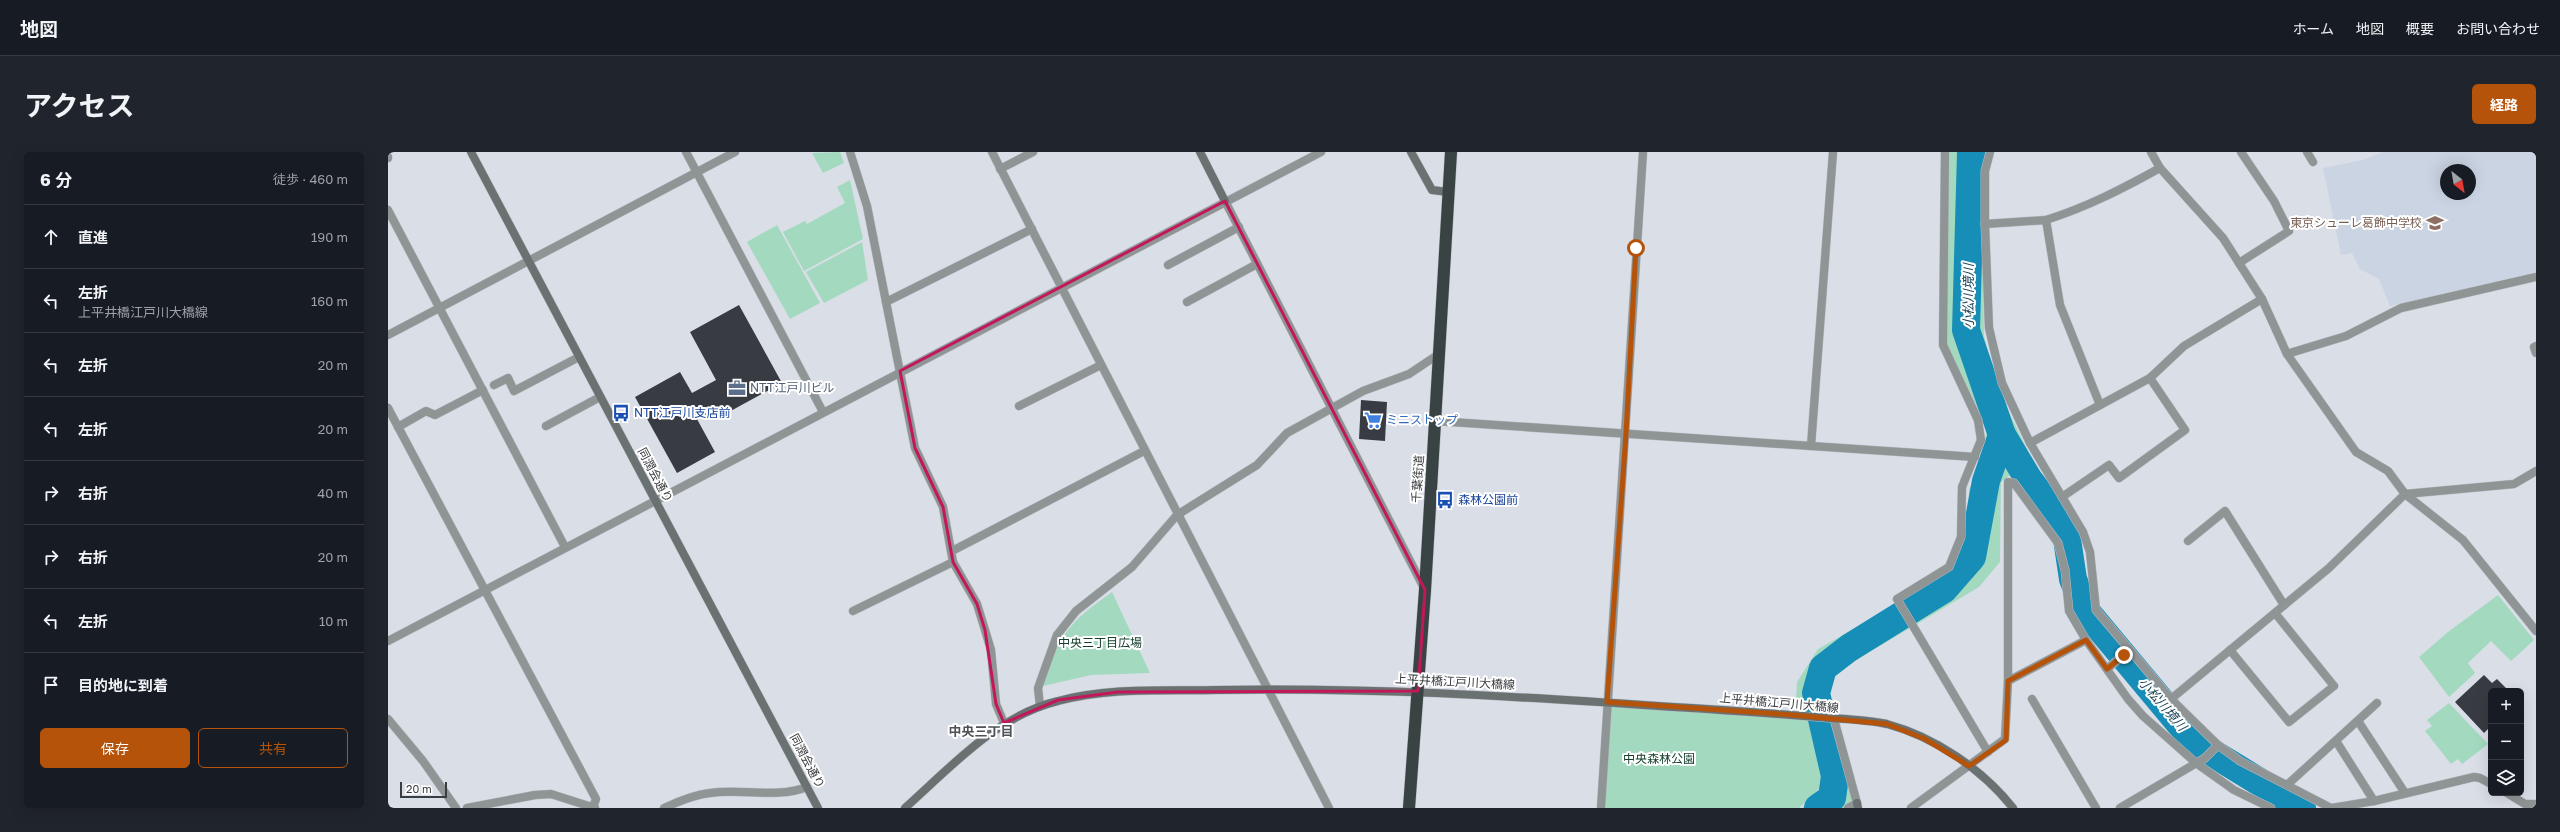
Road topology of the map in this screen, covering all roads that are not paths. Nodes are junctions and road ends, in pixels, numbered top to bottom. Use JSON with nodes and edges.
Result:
{"nodes":[{"id":1,"x":472,"y":152,"type":"edge"},
{"id":2,"x":686,"y":152,"type":"edge"},
{"id":3,"x":735,"y":152,"type":"edge"},
{"id":4,"x":850,"y":152,"type":"edge"},
{"id":5,"x":992,"y":152,"type":"edge"},
{"id":6,"x":1033,"y":152,"type":"edge"},
{"id":7,"x":1200,"y":152,"type":"edge"},
{"id":8,"x":1321,"y":152,"type":"edge"},
{"id":9,"x":1411,"y":152,"type":"edge"},
{"id":10,"x":1451,"y":152,"type":"edge"},
{"id":11,"x":1643,"y":152,"type":"edge"},
{"id":12,"x":1833,"y":152,"type":"edge"},
{"id":13,"x":1944,"y":152,"type":"edge"},
{"id":14,"x":1990,"y":152,"type":"edge"},
{"id":15,"x":2151,"y":152,"type":"edge"},
{"id":16,"x":2240,"y":152,"type":"edge"},
{"id":17,"x":2307,"y":152,"type":"edge"},
{"id":18,"x":2313,"y":162,"type":"dead end"},
{"id":19,"x":2160,"y":168,"type":"junction"},
{"id":20,"x":1000,"y":169,"type":"junction"},
{"id":21,"x":697,"y":172,"type":"junction"},
{"id":22,"x":1448,"y":192,"type":"junction"},
{"id":23,"x":1225,"y":201,"type":"junction"},
{"id":24,"x":388,"y":210,"type":"edge"},
{"id":25,"x":2046,"y":220,"type":"junction"},
{"id":26,"x":1985,"y":224,"type":"junction"},
{"id":27,"x":1239,"y":227,"type":"junction"},
{"id":28,"x":1032,"y":229,"type":"junction"},
{"id":29,"x":528,"y":260,"type":"junction"},
{"id":30,"x":2239,"y":263,"type":"junction"},
{"id":31,"x":1257,"y":264,"type":"junction"},
{"id":32,"x":1168,"y":265,"type":"dead end"},
{"id":33,"x":2536,"y":276,"type":"edge"},
{"id":34,"x":1062,"y":287,"type":"junction"},
{"id":35,"x":2262,"y":299,"type":"junction"},
{"id":36,"x":886,"y":302,"type":"junction"},
{"id":37,"x":1187,"y":302,"type":"dead end"},
{"id":38,"x":440,"y":308,"type":"junction"},
{"id":39,"x":388,"y":335,"type":"edge"},
{"id":40,"x":2536,"y":346,"type":"edge"},
{"id":41,"x":2536,"y":353,"type":"edge"},
{"id":42,"x":1439,"y":354,"type":"junction"},
{"id":43,"x":2287,"y":354,"type":"junction"},
{"id":44,"x":579,"y":357,"type":"junction"},
{"id":45,"x":1101,"y":365,"type":"junction"},
{"id":46,"x":900,"y":371,"type":"junction"},
{"id":47,"x":2150,"y":378,"type":"junction"},
{"id":48,"x":494,"y":385,"type":"dead end"},
{"id":49,"x":483,"y":390,"type":"junction"},
{"id":50,"x":600,"y":397,"type":"junction"},
{"id":51,"x":2100,"y":405,"type":"junction"},
{"id":52,"x":1019,"y":406,"type":"dead end"},
{"id":53,"x":388,"y":408,"type":"edge"},
{"id":54,"x":1330,"y":408,"type":"junction"},
{"id":55,"x":823,"y":412,"type":"junction"},
{"id":56,"x":1436,"y":421,"type":"junction"},
{"id":57,"x":546,"y":426,"type":"dead end"},
{"id":58,"x":398,"y":427,"type":"junction"},
{"id":59,"x":1626,"y":434,"type":"junction"},
{"id":60,"x":2030,"y":443,"type":"junction"},
{"id":61,"x":1811,"y":446,"type":"junction"},
{"id":62,"x":1144,"y":451,"type":"junction"},
{"id":63,"x":1975,"y":457,"type":"junction"},
{"id":64,"x":2536,"y":471,"type":"edge"},
{"id":65,"x":2405,"y":494,"type":"junction"},
{"id":66,"x":2062,"y":497,"type":"junction"},
{"id":67,"x":655,"y":500,"type":"junction"},
{"id":68,"x":1177,"y":516,"type":"junction"},
{"id":69,"x":2188,"y":540,"type":"dead end"},
{"id":70,"x":566,"y":547,"type":"junction"},
{"id":71,"x":952,"y":551,"type":"junction"},
{"id":72,"x":953,"y":562,"type":"junction"},
{"id":73,"x":485,"y":590,"type":"junction"},
{"id":74,"x":1425,"y":590,"type":"junction"},
{"id":75,"x":2284,"y":605,"type":"junction"},
{"id":76,"x":853,"y":611,"type":"dead end"},
{"id":77,"x":2275,"y":613,"type":"junction"},
{"id":78,"x":2536,"y":631,"type":"edge"},
{"id":79,"x":2086,"y":640,"type":"junction"},
{"id":80,"x":388,"y":641,"type":"edge"},
{"id":81,"x":2230,"y":650,"type":"junction"},
{"id":82,"x":2126,"y":652,"type":"junction"},
{"id":83,"x":2107,"y":669,"type":"junction"},
{"id":84,"x":2008,"y":681,"type":"junction"},
{"id":85,"x":1268,"y":689,"type":"junction"},
{"id":86,"x":1418,"y":691,"type":"junction"},
{"id":87,"x":2032,"y":699,"type":"dead end"},
{"id":88,"x":2171,"y":699,"type":"junction"},
{"id":89,"x":1607,"y":702,"type":"junction"},
{"id":90,"x":2377,"y":703,"type":"dead end"},
{"id":91,"x":1040,"y":706,"type":"junction"},
{"id":92,"x":1831,"y":718,"type":"junction"},
{"id":93,"x":388,"y":719,"type":"edge"},
{"id":94,"x":2358,"y":721,"type":"junction"},
{"id":95,"x":1004,"y":724,"type":"junction"},
{"id":96,"x":2336,"y":741,"type":"junction"},
{"id":97,"x":2218,"y":745,"type":"junction"},
{"id":98,"x":1988,"y":752,"type":"junction"},
{"id":99,"x":2196,"y":763,"type":"junction"},
{"id":100,"x":1969,"y":766,"type":"junction"},
{"id":101,"x":2488,"y":782,"type":"edge"},
{"id":102,"x":2287,"y":785,"type":"junction"},
{"id":103,"x":807,"y":787,"type":"junction"},
{"id":104,"x":2405,"y":793,"type":"junction"},
{"id":105,"x":2512,"y":796,"type":"edge"},
{"id":106,"x":2374,"y":802,"type":"junction"},
{"id":107,"x":2536,"y":804,"type":"edge"},
{"id":108,"x":1857,"y":806,"type":"edge"},
{"id":109,"x":456,"y":808,"type":"edge"},
{"id":110,"x":467,"y":808,"type":"edge"},
{"id":111,"x":594,"y":808,"type":"edge"},
{"id":112,"x":664,"y":808,"type":"edge"},
{"id":113,"x":818,"y":808,"type":"edge"},
{"id":114,"x":905,"y":808,"type":"edge"},
{"id":115,"x":1329,"y":808,"type":"edge"},
{"id":116,"x":1409,"y":808,"type":"edge"},
{"id":117,"x":1601,"y":808,"type":"edge"},
{"id":118,"x":1848,"y":808,"type":"edge"},
{"id":119,"x":1910,"y":808,"type":"edge"},
{"id":120,"x":2013,"y":808,"type":"edge"},
{"id":121,"x":2096,"y":808,"type":"edge"},
{"id":122,"x":2120,"y":808,"type":"edge"},
{"id":123,"x":2271,"y":808,"type":"edge"},
{"id":124,"x":2332,"y":808,"type":"edge"}],
"edges":[{"from":1,"to":29,"type":"street","name":"同潤会通り"},
{"from":2,"to":21,"type":"street"},
{"from":3,"to":21,"type":"street"},
{"from":4,"to":36,"type":"street"},
{"from":5,"to":20,"type":"street"},
{"from":6,"to":20,"type":"street"},
{"from":7,"to":23,"type":"street"},
{"from":8,"to":23,"type":"street"},
{"from":9,"to":22,"type":"street"},
{"from":10,"to":22,"type":"highway","name":"千葉街道"},
{"from":11,"to":59,"type":"street"},
{"from":12,"to":61,"type":"street"},
{"from":13,"to":63,"type":"street"},
{"from":14,"to":26,"type":"street"},
{"from":15,"to":19,"type":"street"},
{"from":16,"to":30,"type":"street"},
{"from":17,"to":18,"type":"street"},
{"from":19,"to":25,"type":"street"},
{"from":19,"to":30,"type":"street"},
{"from":20,"to":28,"type":"street"},
{"from":21,"to":29,"type":"street"},
{"from":21,"to":55,"type":"street"},
{"from":22,"to":42,"type":"highway","name":"千葉街道"},
{"from":23,"to":27,"type":"street"},
{"from":23,"to":34,"type":"street"},
{"from":24,"to":38,"type":"street"},
{"from":25,"to":26,"type":"street"},
{"from":25,"to":51,"type":"street"},
{"from":26,"to":60,"type":"street"},
{"from":27,"to":31,"type":"street"},
{"from":27,"to":32,"type":"street"},
{"from":28,"to":34,"type":"street"},
{"from":28,"to":36,"type":"street"},
{"from":29,"to":38,"type":"street"},
{"from":29,"to":44,"type":"street","name":"同潤会通り"},
{"from":30,"to":35,"type":"street"},
{"from":31,"to":37,"type":"street"},
{"from":31,"to":54,"type":"street"},
{"from":33,"to":43,"type":"street"},
{"from":34,"to":45,"type":"street"},
{"from":34,"to":46,"type":"street"},
{"from":35,"to":43,"type":"street"},
{"from":35,"to":47,"type":"street"},
{"from":36,"to":46,"type":"street"},
{"from":38,"to":39,"type":"street"},
{"from":38,"to":49,"type":"street"},
{"from":40,"to":41,"type":"street"},
{"from":42,"to":54,"type":"street"},
{"from":42,"to":56,"type":"highway","name":"千葉街道"},
{"from":43,"to":65,"type":"street"},
{"from":44,"to":48,"type":"street"},
{"from":44,"to":50,"type":"street","name":"同潤会通り"},
{"from":45,"to":52,"type":"street"},
{"from":45,"to":62,"type":"street"},
{"from":46,"to":55,"type":"street"},
{"from":46,"to":71,"type":"street"},
{"from":47,"to":51,"type":"street"},
{"from":47,"to":66,"type":"street"},
{"from":49,"to":58,"type":"street"},
{"from":49,"to":70,"type":"street"},
{"from":50,"to":57,"type":"street"},
{"from":50,"to":67,"type":"street","name":"同潤会通り"},
{"from":51,"to":60,"type":"street"},
{"from":53,"to":58,"type":"street"},
{"from":54,"to":68,"type":"street"},
{"from":54,"to":74,"type":"street"},
{"from":55,"to":67,"type":"street"},
{"from":56,"to":59,"type":"street"},
{"from":56,"to":74,"type":"highway","name":"千葉街道"},
{"from":58,"to":73,"type":"street"},
{"from":59,"to":61,"type":"street"},
{"from":59,"to":89,"type":"street"},
{"from":60,"to":66,"type":"street"},
{"from":61,"to":63,"type":"street"},
{"from":62,"to":68,"type":"street"},
{"from":62,"to":71,"type":"street"},
{"from":63,"to":98,"type":"street"},
{"from":64,"to":65,"type":"street"},
{"from":65,"to":75,"type":"street"},
{"from":65,"to":78,"type":"street"},
{"from":66,"to":82,"type":"street"},
{"from":67,"to":70,"type":"street"},
{"from":67,"to":103,"type":"street","name":"同潤会通り"},
{"from":68,"to":85,"type":"street"},
{"from":68,"to":91,"type":"street"},
{"from":69,"to":75,"type":"street"},
{"from":70,"to":73,"type":"street"},
{"from":71,"to":72,"type":"street"},
{"from":72,"to":76,"type":"street"},
{"from":72,"to":95,"type":"street"},
{"from":73,"to":80,"type":"street"},
{"from":73,"to":111,"type":"street"},
{"from":74,"to":86,"type":"highway","name":"千葉街道"},
{"from":75,"to":77,"type":"street"},
{"from":77,"to":81,"type":"street"},
{"from":77,"to":81,"type":"street"},
{"from":79,"to":83,"type":"street"},
{"from":79,"to":84,"type":"street"},
{"from":79,"to":84,"type":"street"},
{"from":81,"to":88,"type":"street"},
{"from":82,"to":83,"type":"street"},
{"from":82,"to":88,"type":"street"},
{"from":83,"to":99,"type":"street"},
{"from":84,"to":98,"type":"street"},
{"from":85,"to":86,"type":"street","name":"上平井橋江戸川大橋線"},
{"from":85,"to":91,"type":"street","name":"上平井橋江戸川大橋線"},
{"from":85,"to":115,"type":"street"},
{"from":86,"to":89,"type":"street","name":"上平井橋江戸川大橋線"},
{"from":86,"to":116,"type":"highway","name":"千葉街道"},
{"from":87,"to":121,"type":"street"},
{"from":88,"to":97,"type":"street"},
{"from":89,"to":92,"type":"street","name":"上平井橋江戸川大橋線"},
{"from":89,"to":117,"type":"street"},
{"from":90,"to":94,"type":"street"},
{"from":91,"to":95,"type":"street","name":"上平井橋江戸川大橋線"},
{"from":92,"to":100,"type":"street","name":"上平井橋江戸川大橋線"},
{"from":92,"to":108,"type":"street"},
{"from":93,"to":109,"type":"street"},
{"from":94,"to":96,"type":"street"},
{"from":94,"to":104,"type":"street"},
{"from":95,"to":114,"type":"street","name":"上平井橋江戸川大橋線"},
{"from":96,"to":102,"type":"street"},
{"from":96,"to":106,"type":"street"},
{"from":97,"to":99,"type":"street"},
{"from":97,"to":102,"type":"street"},
{"from":98,"to":100,"type":"street"},
{"from":99,"to":122,"type":"street"},
{"from":99,"to":123,"type":"street"},
{"from":100,"to":119,"type":"street"},
{"from":100,"to":120,"type":"street","name":"上平井橋江戸川大橋線"},
{"from":101,"to":104,"type":"street"},
{"from":102,"to":124,"type":"street"},
{"from":103,"to":112,"type":"street"},
{"from":103,"to":113,"type":"street","name":"同潤会通り"},
{"from":104,"to":106,"type":"street"},
{"from":105,"to":107,"type":"street"},
{"from":106,"to":124,"type":"street"},
{"from":108,"to":118,"type":"street"},
{"from":110,"to":111,"type":"street"}]}
